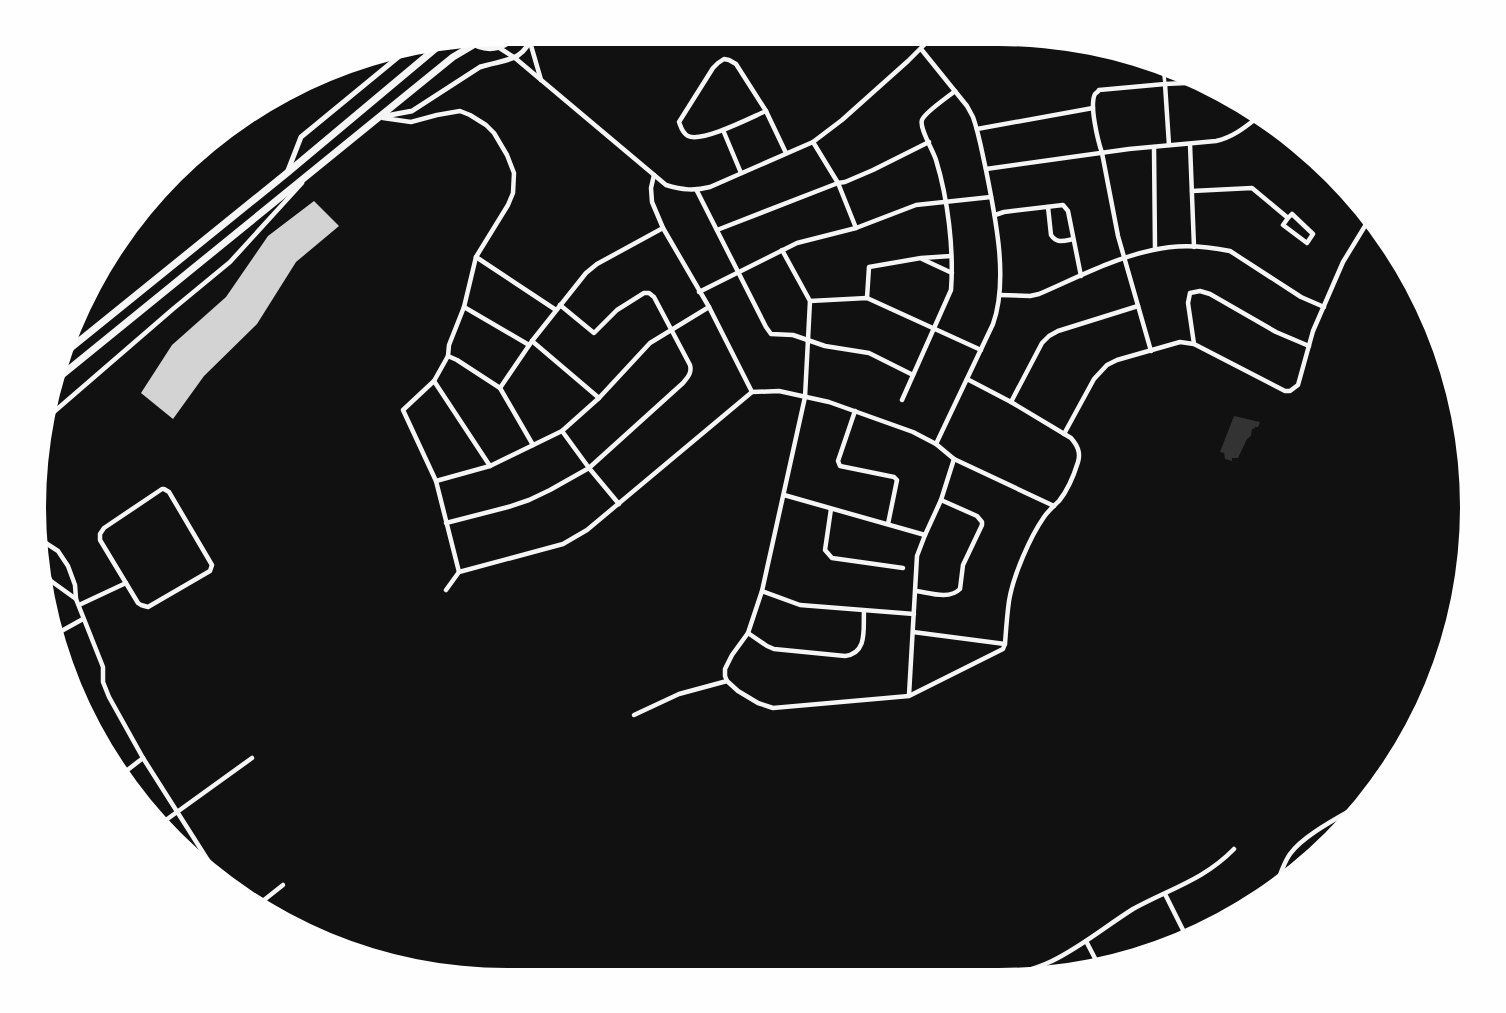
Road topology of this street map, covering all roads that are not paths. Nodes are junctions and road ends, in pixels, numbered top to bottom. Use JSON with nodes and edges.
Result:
{"nodes":[{"id":1,"x":481,"y":46,"type":"edge"},
{"id":2,"x":527,"y":46,"type":"edge"},
{"id":3,"x":531,"y":46,"type":"edge"},
{"id":4,"x":924,"y":46,"type":"edge"},
{"id":5,"x":465,"y":47,"type":"edge"},
{"id":6,"x":498,"y":47,"type":"joint"},
{"id":7,"x":921,"y":49,"type":"junction"},
{"id":8,"x":432,"y":51,"type":"edge"},
{"id":9,"x":515,"y":58,"type":"junction"},
{"id":10,"x":396,"y":59,"type":"edge"},
{"id":11,"x":1164,"y":76,"type":"edge"},
{"id":12,"x":541,"y":81,"type":"junction"},
{"id":13,"x":1181,"y":83,"type":"edge"},
{"id":14,"x":1165,"y":84,"type":"junction"},
{"id":15,"x":955,"y":91,"type":"junction"},
{"id":16,"x":1093,"y":108,"type":"junction"},
{"id":17,"x":766,"y":111,"type":"junction"},
{"id":18,"x":380,"y":117,"type":"junction"},
{"id":19,"x":1253,"y":121,"type":"edge"},
{"id":20,"x":977,"y":129,"type":"junction"},
{"id":21,"x":723,"y":130,"type":"junction"},
{"id":22,"x":813,"y":142,"type":"junction"},
{"id":23,"x":929,"y":142,"type":"junction"},
{"id":24,"x":1190,"y":144,"type":"junction"},
{"id":25,"x":1169,"y":145,"type":"junction"},
{"id":26,"x":1154,"y":147,"type":"junction"},
{"id":27,"x":786,"y":153,"type":"junction"},
{"id":28,"x":1102,"y":153,"type":"junction"},
{"id":29,"x":316,"y":168,"type":"junction"},
{"id":30,"x":986,"y":169,"type":"junction"},
{"id":31,"x":287,"y":173,"type":"junction"},
{"id":32,"x":741,"y":173,"type":"junction"},
{"id":33,"x":654,"y":175,"type":"junction"},
{"id":34,"x":838,"y":183,"type":"junction"},
{"id":35,"x":697,"y":191,"type":"junction"},
{"id":36,"x":1192,"y":191,"type":"junction"},
{"id":37,"x":991,"y":197,"type":"junction"},
{"id":38,"x":946,"y":201,"type":"junction"},
{"id":39,"x":1048,"y":207,"type":"junction"},
{"id":40,"x":995,"y":215,"type":"junction"},
{"id":41,"x":1288,"y":219,"type":"junction"},
{"id":42,"x":1365,"y":226,"type":"edge"},
{"id":43,"x":663,"y":228,"type":"junction"},
{"id":44,"x":856,"y":228,"type":"junction"},
{"id":45,"x":717,"y":230,"type":"junction"},
{"id":46,"x":1073,"y":239,"type":"junction"},
{"id":47,"x":1194,"y":247,"type":"junction"},
{"id":48,"x":1155,"y":249,"type":"junction"},
{"id":49,"x":782,"y":250,"type":"junction"},
{"id":50,"x":951,"y":256,"type":"junction"},
{"id":51,"x":475,"y":257,"type":"junction"},
{"id":52,"x":921,"y":258,"type":"junction"},
{"id":53,"x":1124,"y":258,"type":"junction"},
{"id":54,"x":737,"y":272,"type":"junction"},
{"id":55,"x":952,"y":273,"type":"junction"},
{"id":56,"x":1081,"y":276,"type":"junction"},
{"id":57,"x":699,"y":292,"type":"junction"},
{"id":58,"x":1000,"y":295,"type":"junction"},
{"id":59,"x":867,"y":298,"type":"junction"},
{"id":60,"x":810,"y":301,"type":"junction"},
{"id":61,"x":1138,"y":306,"type":"junction"},
{"id":62,"x":464,"y":307,"type":"junction"},
{"id":63,"x":709,"y":307,"type":"junction"},
{"id":64,"x":1324,"y":307,"type":"junction"},
{"id":65,"x":558,"y":308,"type":"junction"},
{"id":66,"x":933,"y":328,"type":"junction"},
{"id":67,"x":671,"y":329,"type":"junction"},
{"id":68,"x":808,"y":340,"type":"junction"},
{"id":69,"x":530,"y":343,"type":"junction"},
{"id":70,"x":75,"y":344,"type":"edge"},
{"id":71,"x":1194,"y":344,"type":"junction"},
{"id":72,"x":1309,"y":346,"type":"junction"},
{"id":73,"x":981,"y":350,"type":"junction"},
{"id":74,"x":1151,"y":351,"type":"junction"},
{"id":75,"x":449,"y":356,"type":"junction"},
{"id":76,"x":66,"y":372,"type":"edge"},
{"id":77,"x":913,"y":375,"type":"junction"},
{"id":78,"x":967,"y":379,"type":"junction"},
{"id":79,"x":434,"y":381,"type":"junction"},
{"id":80,"x":500,"y":388,"type":"junction"},
{"id":81,"x":752,"y":392,"type":"junction"},
{"id":82,"x":805,"y":397,"type":"junction"},
{"id":83,"x":599,"y":398,"type":"junction"},
{"id":84,"x":902,"y":400,"type":"dead end"},
{"id":85,"x":1011,"y":402,"type":"junction"},
{"id":86,"x":56,"y":411,"type":"edge"},
{"id":87,"x":855,"y":411,"type":"junction"},
{"id":88,"x":562,"y":431,"type":"junction"},
{"id":89,"x":1064,"y":434,"type":"junction"},
{"id":90,"x":936,"y":444,"type":"junction"},
{"id":91,"x":533,"y":445,"type":"junction"},
{"id":92,"x":954,"y":459,"type":"junction"},
{"id":93,"x":490,"y":466,"type":"junction"},
{"id":94,"x":589,"y":468,"type":"junction"},
{"id":95,"x":436,"y":481,"type":"junction"},
{"id":96,"x":784,"y":495,"type":"junction"},
{"id":97,"x":941,"y":500,"type":"junction"},
{"id":98,"x":619,"y":504,"type":"junction"},
{"id":99,"x":1054,"y":506,"type":"junction"},
{"id":100,"x":831,"y":509,"type":"junction"},
{"id":101,"x":446,"y":523,"type":"junction"},
{"id":102,"x":888,"y":524,"type":"junction"},
{"id":103,"x":925,"y":535,"type":"junction"},
{"id":104,"x":47,"y":544,"type":"edge"},
{"id":105,"x":903,"y":568,"type":"dead end"},
{"id":106,"x":458,"y":572,"type":"junction"},
{"id":107,"x":51,"y":581,"type":"edge"},
{"id":108,"x":126,"y":583,"type":"junction"},
{"id":109,"x":446,"y":590,"type":"dead end"},
{"id":110,"x":762,"y":591,"type":"junction"},
{"id":111,"x":916,"y":591,"type":"junction"},
{"id":112,"x":76,"y":599,"type":"junction"},
{"id":113,"x":79,"y":605,"type":"junction"},
{"id":114,"x":864,"y":611,"type":"junction"},
{"id":115,"x":914,"y":614,"type":"junction"},
{"id":116,"x":83,"y":619,"type":"junction"},
{"id":117,"x":62,"y":630,"type":"edge"},
{"id":118,"x":913,"y":632,"type":"junction"},
{"id":119,"x":748,"y":633,"type":"junction"},
{"id":120,"x":1005,"y":644,"type":"junction"},
{"id":121,"x":726,"y":681,"type":"junction"},
{"id":122,"x":909,"y":696,"type":"junction"},
{"id":123,"x":634,"y":715,"type":"dead end"},
{"id":124,"x":143,"y":758,"type":"junction"},
{"id":125,"x":252,"y":758,"type":"dead end"},
{"id":126,"x":128,"y":770,"type":"edge"},
{"id":127,"x":177,"y":813,"type":"junction"},
{"id":128,"x":1338,"y":818,"type":"edge"},
{"id":129,"x":168,"y":819,"type":"edge"},
{"id":130,"x":1234,"y":849,"type":"dead end"},
{"id":131,"x":203,"y":853,"type":"edge"},
{"id":132,"x":1281,"y":872,"type":"edge"},
{"id":133,"x":283,"y":886,"type":"dead end"},
{"id":134,"x":1165,"y":894,"type":"junction"},
{"id":135,"x":265,"y":899,"type":"edge"},
{"id":136,"x":1183,"y":929,"type":"edge"},
{"id":137,"x":1086,"y":941,"type":"junction"},
{"id":138,"x":1095,"y":958,"type":"edge"},
{"id":139,"x":1042,"y":966,"type":"edge"}],
"edges":[{"from":1,"to":6,"type":"main road"},
{"from":2,"to":9,"type":"street"},
{"from":3,"to":12,"type":"street"},
{"from":4,"to":7,"type":"street"},
{"from":5,"to":18,"type":"main road"},
{"from":6,"to":9,"type":"street"},
{"from":7,"to":15,"type":"street"},
{"from":7,"to":22,"type":"street"},
{"from":8,"to":31,"type":"main road"},
{"from":9,"to":12,"type":"street"},
{"from":9,"to":18,"type":"street"},
{"from":10,"to":31,"type":"street"},
{"from":11,"to":14,"type":"street"},
{"from":12,"to":33,"type":"street"},
{"from":13,"to":14,"type":"street"},
{"from":14,"to":16,"type":"street"},
{"from":14,"to":25,"type":"street"},
{"from":15,"to":20,"type":"street"},
{"from":15,"to":23,"type":"street"},
{"from":16,"to":20,"type":"street"},
{"from":16,"to":28,"type":"street"},
{"from":17,"to":21,"type":"street"},
{"from":17,"to":21,"type":"street"},
{"from":17,"to":27,"type":"street"},
{"from":18,"to":29,"type":"main road"},
{"from":18,"to":51,"type":"street"},
{"from":19,"to":24,"type":"street"},
{"from":20,"to":30,"type":"street"},
{"from":21,"to":32,"type":"street"},
{"from":22,"to":27,"type":"street"},
{"from":22,"to":34,"type":"street"},
{"from":23,"to":34,"type":"street"},
{"from":23,"to":38,"type":"street"},
{"from":24,"to":25,"type":"street"},
{"from":24,"to":36,"type":"street"},
{"from":25,"to":26,"type":"street"},
{"from":26,"to":28,"type":"street"},
{"from":26,"to":48,"type":"street"},
{"from":27,"to":32,"type":"street"},
{"from":28,"to":30,"type":"street"},
{"from":28,"to":53,"type":"street"},
{"from":29,"to":76,"type":"main road"},
{"from":29,"to":86,"type":"street"},
{"from":30,"to":37,"type":"street"},
{"from":31,"to":70,"type":"main road"},
{"from":32,"to":35,"type":"street"},
{"from":33,"to":35,"type":"street"},
{"from":33,"to":43,"type":"street"},
{"from":34,"to":44,"type":"street"},
{"from":34,"to":45,"type":"street"},
{"from":35,"to":45,"type":"street"},
{"from":36,"to":41,"type":"street"},
{"from":36,"to":47,"type":"street"},
{"from":37,"to":38,"type":"street"},
{"from":37,"to":40,"type":"street"},
{"from":38,"to":44,"type":"street"},
{"from":38,"to":50,"type":"street"},
{"from":39,"to":40,"type":"street"},
{"from":39,"to":46,"type":"street"},
{"from":39,"to":46,"type":"street"},
{"from":40,"to":58,"type":"street"},
{"from":41,"to":41,"type":"street"},
{"from":42,"to":64,"type":"street"},
{"from":43,"to":57,"type":"street"},
{"from":43,"to":65,"type":"street"},
{"from":44,"to":49,"type":"street"},
{"from":45,"to":54,"type":"street"},
{"from":46,"to":56,"type":"street"},
{"from":47,"to":48,"type":"street"},
{"from":47,"to":64,"type":"street"},
{"from":48,"to":53,"type":"street"},
{"from":49,"to":54,"type":"street"},
{"from":49,"to":60,"type":"street"},
{"from":50,"to":52,"type":"street"},
{"from":50,"to":55,"type":"street"},
{"from":51,"to":62,"type":"street"},
{"from":51,"to":65,"type":"street"},
{"from":52,"to":55,"type":"street"},
{"from":52,"to":59,"type":"street"},
{"from":53,"to":56,"type":"street"},
{"from":53,"to":61,"type":"street"},
{"from":54,"to":57,"type":"street"},
{"from":54,"to":68,"type":"street"},
{"from":55,"to":66,"type":"street"},
{"from":56,"to":58,"type":"street"},
{"from":57,"to":63,"type":"street"},
{"from":58,"to":73,"type":"street"},
{"from":59,"to":60,"type":"street"},
{"from":59,"to":66,"type":"street"},
{"from":60,"to":68,"type":"street"},
{"from":61,"to":74,"type":"street"},
{"from":61,"to":85,"type":"street"},
{"from":62,"to":69,"type":"street"},
{"from":62,"to":75,"type":"street"},
{"from":63,"to":67,"type":"street"},
{"from":63,"to":81,"type":"street"},
{"from":64,"to":72,"type":"street"},
{"from":65,"to":67,"type":"street"},
{"from":65,"to":69,"type":"street"},
{"from":66,"to":73,"type":"street"},
{"from":66,"to":77,"type":"street"},
{"from":67,"to":83,"type":"street"},
{"from":67,"to":94,"type":"street"},
{"from":68,"to":77,"type":"street"},
{"from":68,"to":82,"type":"street"},
{"from":69,"to":80,"type":"street"},
{"from":69,"to":83,"type":"street"},
{"from":71,"to":72,"type":"street"},
{"from":71,"to":72,"type":"street"},
{"from":71,"to":74,"type":"street"},
{"from":73,"to":78,"type":"street"},
{"from":74,"to":89,"type":"street"},
{"from":75,"to":79,"type":"street"},
{"from":75,"to":80,"type":"street"},
{"from":77,"to":84,"type":"street"},
{"from":78,"to":85,"type":"street"},
{"from":78,"to":90,"type":"street"},
{"from":79,"to":93,"type":"street"},
{"from":79,"to":95,"type":"street"},
{"from":80,"to":91,"type":"street"},
{"from":81,"to":82,"type":"street"},
{"from":81,"to":98,"type":"street"},
{"from":82,"to":87,"type":"street"},
{"from":82,"to":96,"type":"street"},
{"from":83,"to":88,"type":"street"},
{"from":85,"to":89,"type":"street"},
{"from":87,"to":90,"type":"street"},
{"from":87,"to":102,"type":"street"},
{"from":88,"to":91,"type":"street"},
{"from":88,"to":94,"type":"street"},
{"from":89,"to":99,"type":"street"},
{"from":90,"to":92,"type":"street"},
{"from":91,"to":93,"type":"street"},
{"from":92,"to":97,"type":"street"},
{"from":92,"to":99,"type":"street"},
{"from":93,"to":95,"type":"street"},
{"from":94,"to":98,"type":"street"},
{"from":94,"to":101,"type":"street"},
{"from":95,"to":101,"type":"street"},
{"from":96,"to":100,"type":"street"},
{"from":96,"to":110,"type":"street"},
{"from":97,"to":103,"type":"street"},
{"from":97,"to":111,"type":"street"},
{"from":98,"to":106,"type":"street"},
{"from":99,"to":120,"type":"street"},
{"from":100,"to":102,"type":"street"},
{"from":100,"to":105,"type":"street"},
{"from":101,"to":106,"type":"street"},
{"from":102,"to":103,"type":"street"},
{"from":103,"to":111,"type":"street"},
{"from":104,"to":112,"type":"street"},
{"from":106,"to":109,"type":"street"},
{"from":107,"to":112,"type":"street"},
{"from":108,"to":108,"type":"street"},
{"from":108,"to":113,"type":"street"},
{"from":110,"to":114,"type":"street"},
{"from":110,"to":119,"type":"street"},
{"from":111,"to":115,"type":"street"},
{"from":112,"to":113,"type":"street"},
{"from":113,"to":116,"type":"street"},
{"from":114,"to":115,"type":"street"},
{"from":114,"to":119,"type":"street"},
{"from":115,"to":118,"type":"street"},
{"from":116,"to":117,"type":"street"},
{"from":116,"to":124,"type":"street"},
{"from":118,"to":120,"type":"street"},
{"from":118,"to":122,"type":"street"},
{"from":119,"to":121,"type":"street"},
{"from":120,"to":122,"type":"street"},
{"from":121,"to":122,"type":"street"},
{"from":121,"to":123,"type":"street"},
{"from":124,"to":126,"type":"street"},
{"from":124,"to":127,"type":"street"},
{"from":125,"to":127,"type":"street"},
{"from":127,"to":129,"type":"street"},
{"from":127,"to":131,"type":"street"},
{"from":128,"to":132,"type":"street"},
{"from":130,"to":134,"type":"street"},
{"from":133,"to":135,"type":"street"},
{"from":134,"to":136,"type":"street"},
{"from":134,"to":137,"type":"street"},
{"from":137,"to":138,"type":"street"},
{"from":137,"to":139,"type":"street"}]}
